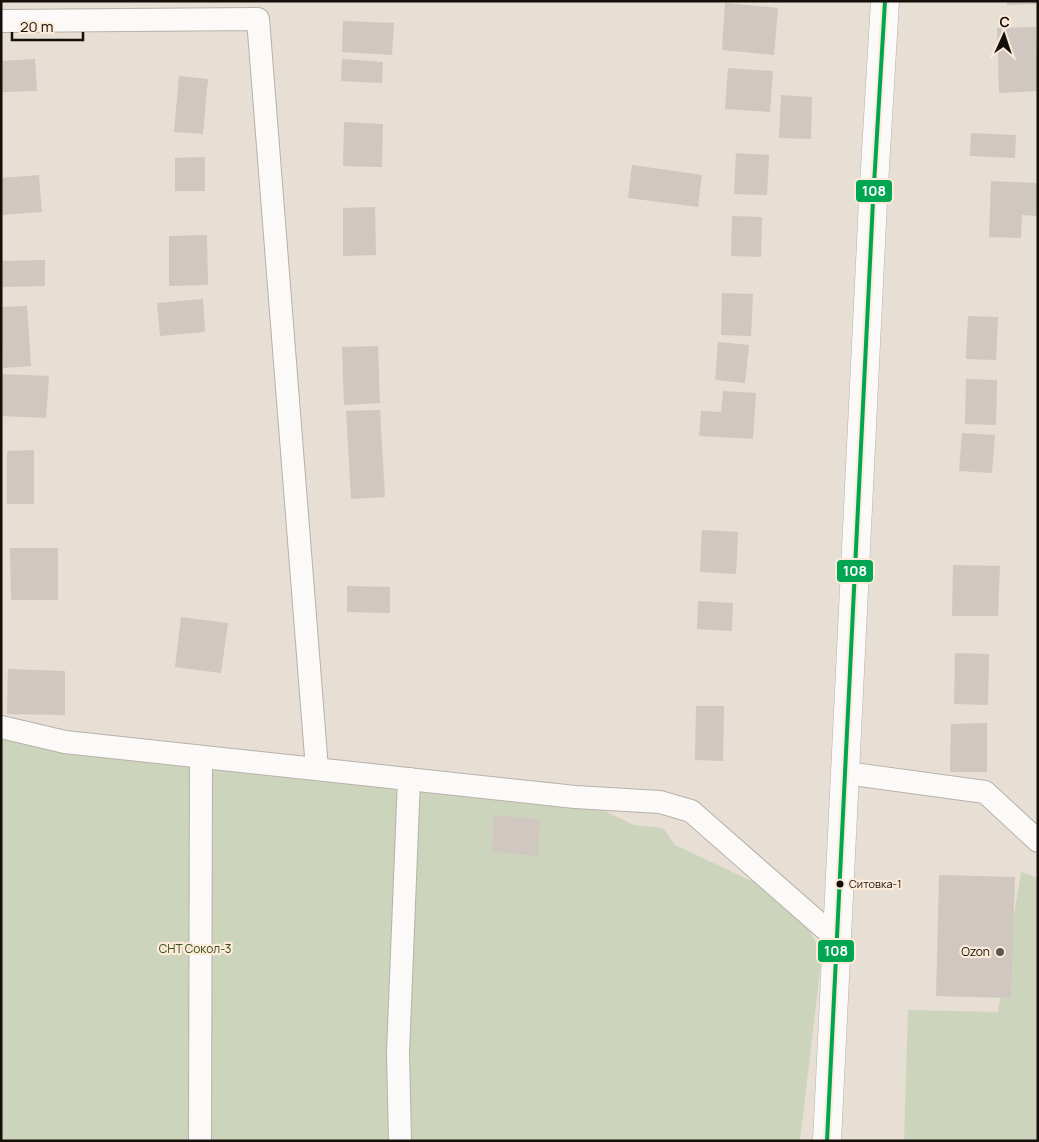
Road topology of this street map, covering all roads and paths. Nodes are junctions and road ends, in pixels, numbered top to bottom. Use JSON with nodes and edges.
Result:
{"nodes":[{"id":1,"x":885,"y":1,"type":"edge"},
{"id":2,"x":258,"y":10,"type":"edge"},
{"id":3,"x":1,"y":22,"type":"edge"},
{"id":4,"x":1,"y":727,"type":"edge"},
{"id":5,"x":201,"y":757,"type":"junction"},
{"id":6,"x":318,"y":769,"type":"junction"},
{"id":7,"x":846,"y":773,"type":"junction"},
{"id":8,"x":409,"y":779,"type":"junction"},
{"id":9,"x":1038,"y":841,"type":"edge"},
{"id":10,"x":838,"y":940,"type":"junction"},
{"id":11,"x":200,"y":1141,"type":"edge"},
{"id":12,"x":400,"y":1141,"type":"edge"},
{"id":13,"x":827,"y":1141,"type":"edge"}],
"edges":[{"from":1,"to":7,"type":"main road"},
{"from":2,"to":3,"type":"street"},
{"from":2,"to":6,"type":"street"},
{"from":4,"to":5,"type":"street"},
{"from":5,"to":6,"type":"street"},
{"from":5,"to":11,"type":"street"},
{"from":6,"to":8,"type":"street"},
{"from":7,"to":9,"type":"street"},
{"from":7,"to":10,"type":"main road"},
{"from":8,"to":10,"type":"street"},
{"from":8,"to":12,"type":"street"},
{"from":10,"to":13,"type":"main road"}]}
